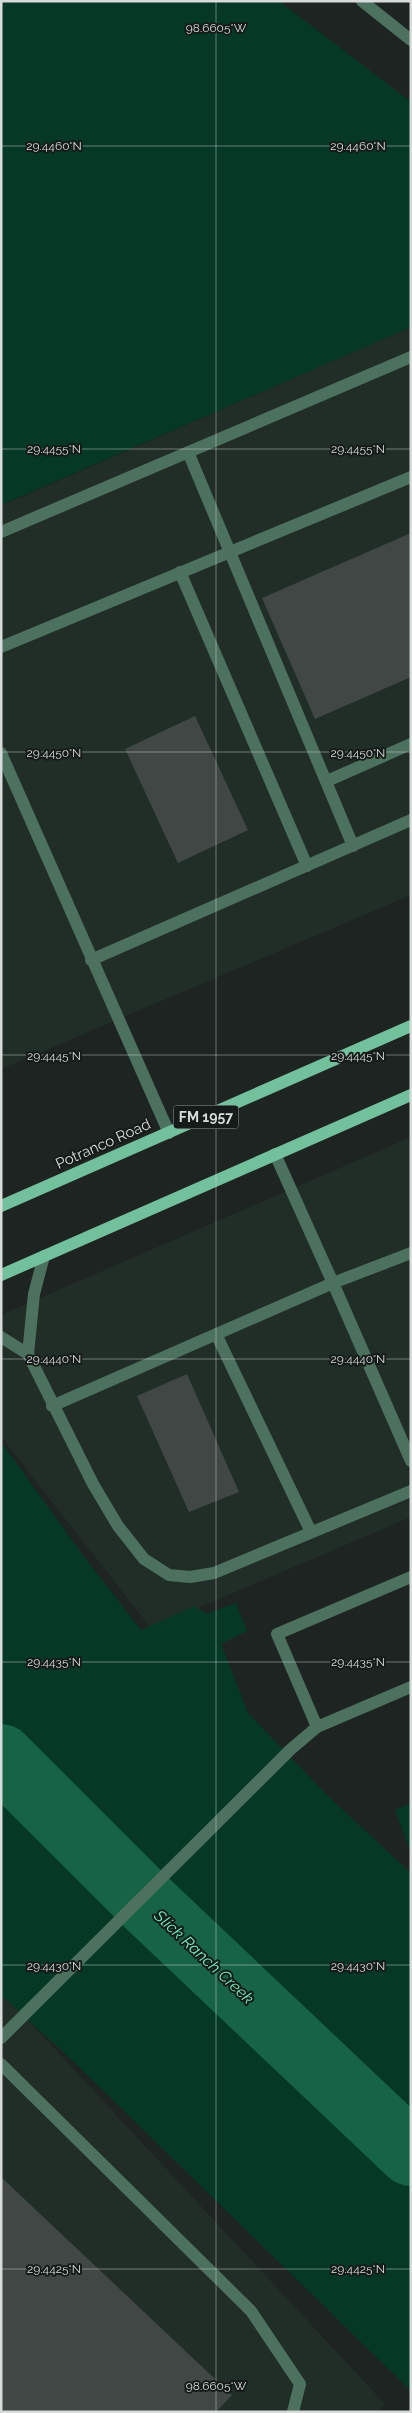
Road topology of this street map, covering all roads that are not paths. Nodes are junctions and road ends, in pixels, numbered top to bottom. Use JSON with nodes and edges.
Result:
{"nodes":[{"id":1,"x":362,"y":1,"type":"edge"},
{"id":2,"x":411,"y":40,"type":"edge"},
{"id":3,"x":411,"y":357,"type":"edge"},
{"id":4,"x":188,"y":452,"type":"junction"},
{"id":5,"x":411,"y":477,"type":"edge"},
{"id":6,"x":1,"y":532,"type":"edge"},
{"id":7,"x":230,"y":551,"type":"junction"},
{"id":8,"x":180,"y":572,"type":"junction"},
{"id":9,"x":1,"y":647,"type":"edge"},
{"id":10,"x":411,"y":744,"type":"edge"},
{"id":11,"x":1,"y":753,"type":"edge"},
{"id":12,"x":327,"y":781,"type":"junction"},
{"id":13,"x":411,"y":820,"type":"edge"},
{"id":14,"x":353,"y":846,"type":"junction"},
{"id":15,"x":307,"y":866,"type":"junction"},
{"id":16,"x":91,"y":960,"type":"junction"},
{"id":17,"x":411,"y":1026,"type":"edge"},
{"id":18,"x":411,"y":1095,"type":"edge"},
{"id":19,"x":169,"y":1133,"type":"junction"},
{"id":20,"x":275,"y":1154,"type":"junction"},
{"id":21,"x":1,"y":1206,"type":"edge"},
{"id":22,"x":411,"y":1253,"type":"edge"},
{"id":23,"x":44,"y":1256,"type":"junction"},
{"id":24,"x":1,"y":1275,"type":"edge"},
{"id":25,"x":333,"y":1284,"type":"junction"},
{"id":26,"x":216,"y":1334,"type":"junction"},
{"id":27,"x":1,"y":1337,"type":"edge"},
{"id":28,"x":28,"y":1354,"type":"junction"},
{"id":29,"x":52,"y":1406,"type":"junction"},
{"id":30,"x":411,"y":1461,"type":"edge"},
{"id":31,"x":411,"y":1491,"type":"edge"},
{"id":32,"x":311,"y":1532,"type":"junction"},
{"id":33,"x":411,"y":1577,"type":"edge"},
{"id":34,"x":411,"y":1687,"type":"edge"},
{"id":35,"x":317,"y":1728,"type":"junction"},
{"id":36,"x":1,"y":2038,"type":"edge"},
{"id":37,"x":1,"y":2064,"type":"edge"},
{"id":38,"x":293,"y":2412,"type":"edge"}],
"edges":[{"from":1,"to":2,"type":"street"},
{"from":3,"to":4,"type":"street"},
{"from":4,"to":6,"type":"street"},
{"from":4,"to":7,"type":"street"},
{"from":5,"to":7,"type":"street"},
{"from":7,"to":8,"type":"street"},
{"from":7,"to":12,"type":"street"},
{"from":8,"to":9,"type":"street"},
{"from":8,"to":15,"type":"street"},
{"from":10,"to":12,"type":"street"},
{"from":11,"to":16,"type":"street"},
{"from":12,"to":14,"type":"street"},
{"from":13,"to":14,"type":"street"},
{"from":14,"to":15,"type":"street"},
{"from":15,"to":16,"type":"street"},
{"from":16,"to":19,"type":"street"},
{"from":17,"to":19,"type":"main road","name":"Potranco Road","number":"FM 1957"},
{"from":18,"to":20,"type":"main road"},
{"from":19,"to":21,"type":"main road","name":"Potranco Road","number":"FM 1957"},
{"from":20,"to":23,"type":"main road"},
{"from":20,"to":25,"type":"street"},
{"from":22,"to":25,"type":"street"},
{"from":23,"to":24,"type":"main road"},
{"from":23,"to":28,"type":"street"},
{"from":25,"to":26,"type":"street"},
{"from":25,"to":30,"type":"street"},
{"from":26,"to":29,"type":"street"},
{"from":26,"to":32,"type":"street"},
{"from":27,"to":28,"type":"street"},
{"from":28,"to":29,"type":"street"},
{"from":29,"to":32,"type":"street"},
{"from":31,"to":32,"type":"street"},
{"from":33,"to":35,"type":"street"},
{"from":34,"to":35,"type":"street"},
{"from":35,"to":36,"type":"street"},
{"from":37,"to":38,"type":"street"}]}
